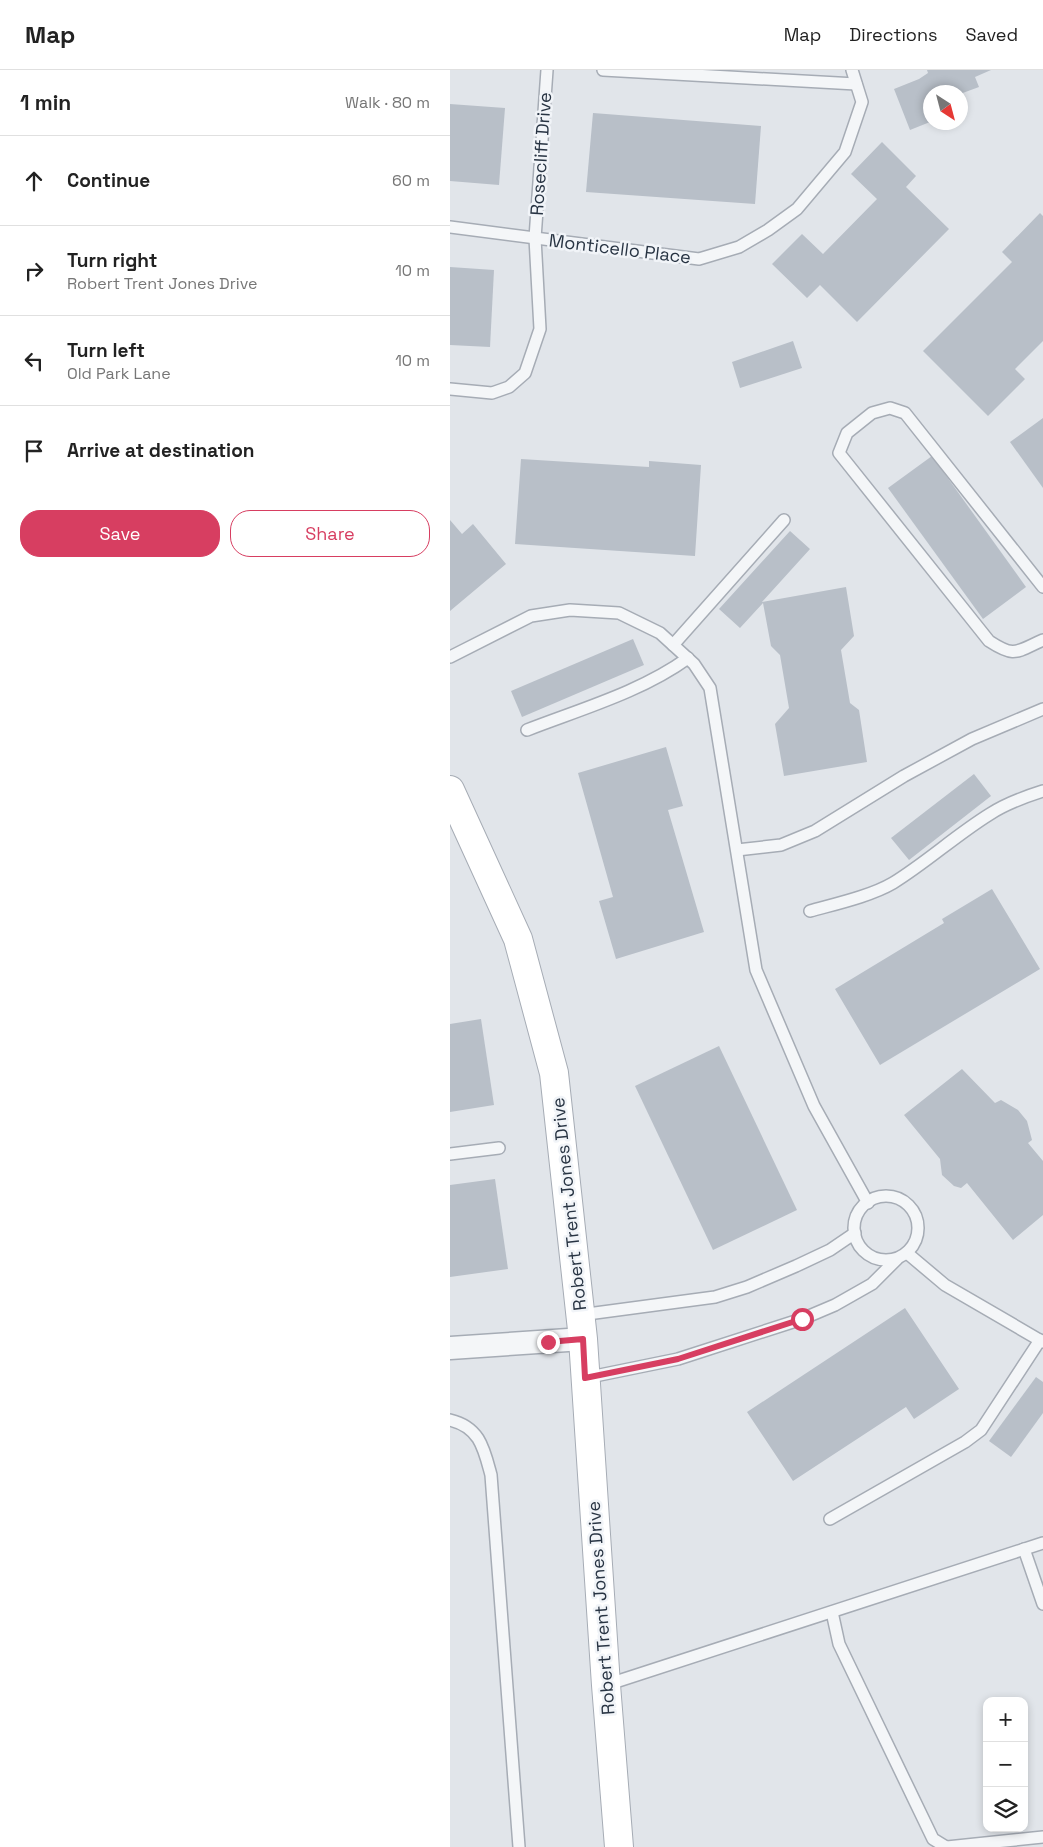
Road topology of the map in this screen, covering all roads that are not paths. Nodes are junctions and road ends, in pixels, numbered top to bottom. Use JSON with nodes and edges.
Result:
{"nodes":[{"id":1,"x":547,"y":70,"type":"edge"},
{"id":2,"x":604,"y":70,"type":"edge"},
{"id":3,"x":852,"y":70,"type":"edge"},
{"id":4,"x":856,"y":84,"type":"junction"},
{"id":5,"x":450,"y":227,"type":"edge"},
{"id":6,"x":535,"y":238,"type":"junction"},
{"id":7,"x":450,"y":389,"type":"edge"},
{"id":8,"x":784,"y":520,"type":"dead end"},
{"id":9,"x":1043,"y":587,"type":"edge"},
{"id":10,"x":1043,"y":640,"type":"edge"},
{"id":11,"x":672,"y":645,"type":"junction"},
{"id":12,"x":450,"y":657,"type":"edge"},
{"id":13,"x":688,"y":658,"type":"junction"},
{"id":14,"x":1043,"y":709,"type":"edge"},
{"id":15,"x":527,"y":730,"type":"dead end"},
{"id":16,"x":450,"y":790,"type":"edge"},
{"id":17,"x":1043,"y":791,"type":"edge"},
{"id":18,"x":737,"y":850,"type":"junction"},
{"id":19,"x":810,"y":912,"type":"dead end"},
{"id":20,"x":499,"y":1148,"type":"dead end"},
{"id":21,"x":450,"y":1154,"type":"edge"},
{"id":22,"x":868,"y":1203,"type":"junction"},
{"id":23,"x":855,"y":1233,"type":"junction"},
{"id":24,"x":902,"y":1256,"type":"junction"},
{"id":25,"x":582,"y":1327,"type":"junction"},
{"id":26,"x":1042,"y":1341,"type":"edge"},
{"id":27,"x":450,"y":1348,"type":"edge"},
{"id":28,"x":585,"y":1378,"type":"junction"},
{"id":29,"x":450,"y":1420,"type":"edge"},
{"id":30,"x":830,"y":1519,"type":"dead end"},
{"id":31,"x":1043,"y":1543,"type":"edge"},
{"id":32,"x":1024,"y":1549,"type":"junction"},
{"id":33,"x":1043,"y":1604,"type":"edge"},
{"id":34,"x":832,"y":1612,"type":"junction"},
{"id":35,"x":606,"y":1685,"type":"junction"},
{"id":36,"x":1043,"y":1838,"type":"edge"},
{"id":37,"x":519,"y":1847,"type":"edge"},
{"id":38,"x":619,"y":1847,"type":"edge"},
{"id":39,"x":946,"y":1847,"type":"edge"}],
"edges":[{"from":1,"to":6,"type":"lane","name":"Rosecliff Drive"},
{"from":2,"to":4,"type":"lane"},
{"from":3,"to":4,"type":"lane","name":"Monticello Place"},
{"from":4,"to":6,"type":"lane","name":"Monticello Place"},
{"from":5,"to":6,"type":"lane","name":"Monticello Place"},
{"from":6,"to":7,"type":"lane","name":"Rosecliff Drive"},
{"from":8,"to":11,"type":"lane"},
{"from":9,"to":10,"type":"lane"},
{"from":11,"to":12,"type":"lane"},
{"from":11,"to":13,"type":"lane"},
{"from":13,"to":15,"type":"lane"},
{"from":13,"to":18,"type":"lane"},
{"from":14,"to":18,"type":"lane"},
{"from":16,"to":25,"type":"street","name":"Robert Trent Jones Drive"},
{"from":17,"to":19,"type":"lane"},
{"from":18,"to":22,"type":"lane"},
{"from":20,"to":21,"type":"lane"},
{"from":22,"to":23,"type":"lane"},
{"from":22,"to":24,"type":"lane"},
{"from":23,"to":24,"type":"lane"},
{"from":23,"to":25,"type":"lane"},
{"from":24,"to":26,"type":"lane"},
{"from":24,"to":28,"type":"lane"},
{"from":25,"to":27,"type":"street"},
{"from":25,"to":28,"type":"street","name":"Robert Trent Jones Drive"},
{"from":26,"to":30,"type":"lane"},
{"from":28,"to":35,"type":"street","name":"Robert Trent Jones Drive"},
{"from":29,"to":37,"type":"lane"},
{"from":31,"to":32,"type":"lane"},
{"from":32,"to":33,"type":"lane"},
{"from":32,"to":34,"type":"lane"},
{"from":34,"to":35,"type":"lane"},
{"from":34,"to":39,"type":"lane"},
{"from":35,"to":38,"type":"street","name":"Robert Trent Jones Drive"},
{"from":36,"to":39,"type":"lane"}]}
